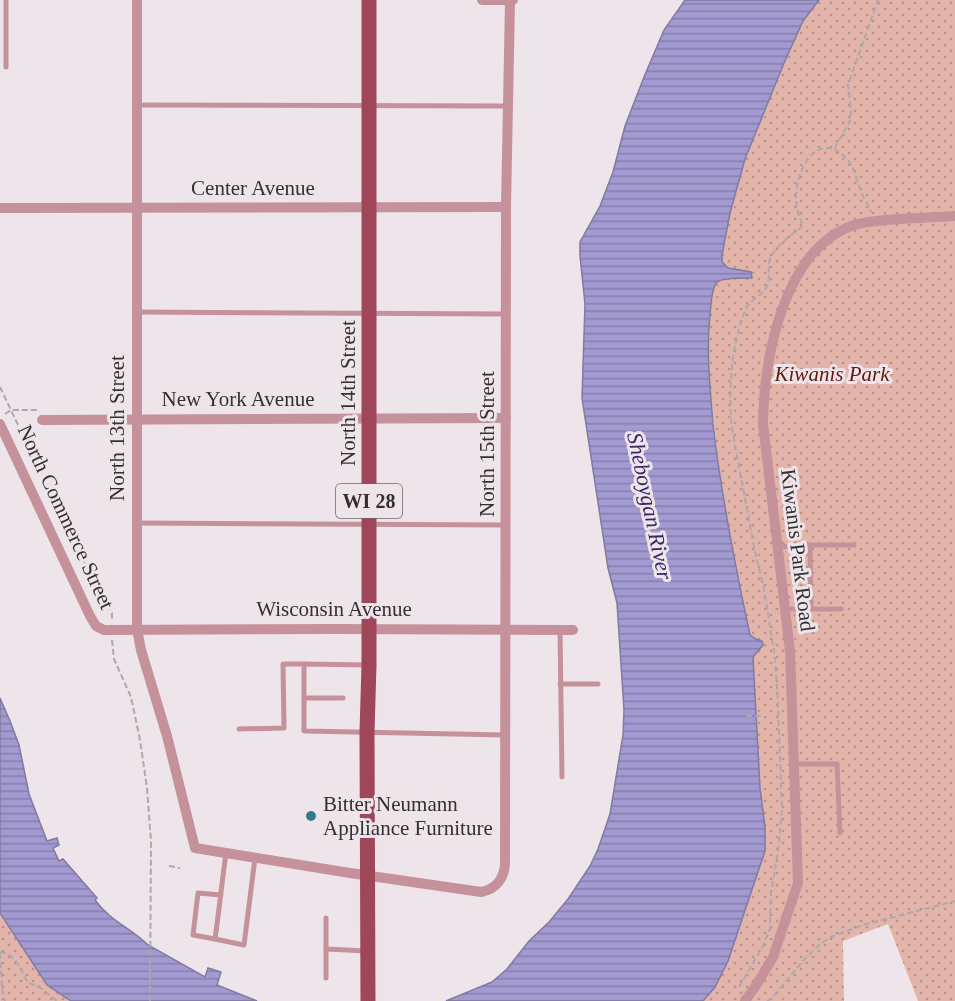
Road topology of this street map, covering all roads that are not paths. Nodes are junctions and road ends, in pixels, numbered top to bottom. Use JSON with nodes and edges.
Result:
{"nodes":[{"id":1,"x":6,"y":0,"type":"edge"},
{"id":2,"x":137,"y":0,"type":"edge"},
{"id":3,"x":369,"y":0,"type":"edge"},
{"id":4,"x":482,"y":0,"type":"edge"},
{"id":5,"x":511,"y":0,"type":"edge"},
{"id":6,"x":6,"y":67,"type":"dead end"},
{"id":7,"x":137,"y":105,"type":"junction"},
{"id":8,"x":369,"y":106,"type":"junction"},
{"id":9,"x":508,"y":106,"type":"junction"},
{"id":10,"x":369,"y":207,"type":"junction"},
{"id":11,"x":506,"y":207,"type":"junction"},
{"id":12,"x":0,"y":208,"type":"edge"},
{"id":13,"x":136,"y":208,"type":"junction"},
{"id":14,"x":955,"y":216,"type":"edge"},
{"id":15,"x":137,"y":312,"type":"junction"},
{"id":16,"x":369,"y":313,"type":"junction"},
{"id":17,"x":506,"y":314,"type":"junction"},
{"id":18,"x":137,"y":418,"type":"junction"},
{"id":19,"x":369,"y":418,"type":"junction"},
{"id":20,"x":506,"y":418,"type":"junction"},
{"id":21,"x":42,"y":420,"type":"road end"},
{"id":22,"x":0,"y":424,"type":"edge"},
{"id":23,"x":137,"y":523,"type":"junction"},
{"id":24,"x":369,"y":524,"type":"junction"},
{"id":25,"x":506,"y":525,"type":"junction"},
{"id":26,"x":810,"y":545,"type":"junction"},
{"id":27,"x":854,"y":545,"type":"dead end"},
{"id":28,"x":777,"y":547,"type":"junction"},
{"id":29,"x":785,"y":609,"type":"junction"},
{"id":30,"x":811,"y":609,"type":"junction"},
{"id":31,"x":841,"y":609,"type":"dead end"},
{"id":32,"x":96,"y":626,"type":"joint"},
{"id":33,"x":137,"y":629,"type":"junction"},
{"id":34,"x":369,"y":629,"type":"junction"},
{"id":35,"x":560,"y":629,"type":"junction"},
{"id":36,"x":506,"y":630,"type":"junction"},
{"id":37,"x":573,"y":630,"type":"dead end"},
{"id":38,"x":304,"y":664,"type":"junction"},
{"id":39,"x":369,"y":665,"type":"junction"},
{"id":40,"x":560,"y":684,"type":"junction"},
{"id":41,"x":598,"y":684,"type":"dead end"},
{"id":42,"x":304,"y":698,"type":"junction"},
{"id":43,"x":343,"y":698,"type":"dead end"},
{"id":44,"x":239,"y":729,"type":"dead end"},
{"id":45,"x":367,"y":732,"type":"junction"},
{"id":46,"x":506,"y":735,"type":"junction"},
{"id":47,"x":794,"y":764,"type":"junction"},
{"id":48,"x":561,"y":777,"type":"dead end"},
{"id":49,"x":840,"y":833,"type":"dead end"},
{"id":50,"x":226,"y":853,"type":"junction"},
{"id":51,"x":255,"y":858,"type":"junction"},
{"id":52,"x":368,"y":876,"type":"junction"},
{"id":53,"x":221,"y":895,"type":"junction"},
{"id":54,"x":326,"y":918,"type":"dead end"},
{"id":55,"x":215,"y":939,"type":"junction"},
{"id":56,"x":326,"y":950,"type":"junction"},
{"id":57,"x":368,"y":951,"type":"junction"},
{"id":58,"x":326,"y":978,"type":"dead end"},
{"id":59,"x":368,"y":1001,"type":"edge"},
{"id":60,"x":745,"y":1001,"type":"edge"}],
"edges":[{"from":1,"to":6,"type":"lane"},
{"from":2,"to":7,"type":"street","name":"North 13th Street"},
{"from":3,"to":8,"type":"main road","name":"North 14th Street","number":"WI 28"},
{"from":4,"to":5,"type":"street"},
{"from":5,"to":9,"type":"street","name":"North 15th Street"},
{"from":7,"to":8,"type":"lane"},
{"from":7,"to":13,"type":"street","name":"North 13th Street"},
{"from":8,"to":9,"type":"lane"},
{"from":8,"to":10,"type":"main road","name":"North 14th Street","number":"WI 28"},
{"from":9,"to":11,"type":"street","name":"North 15th Street"},
{"from":10,"to":11,"type":"street","name":"Center Avenue"},
{"from":10,"to":13,"type":"street","name":"Center Avenue"},
{"from":10,"to":16,"type":"main road","name":"North 14th Street","number":"WI 28"},
{"from":11,"to":17,"type":"street","name":"North 15th Street"},
{"from":12,"to":13,"type":"street","name":"Center Avenue"},
{"from":13,"to":15,"type":"street","name":"North 13th Street"},
{"from":14,"to":28,"type":"street","name":"Kiwanis Park Road"},
{"from":15,"to":16,"type":"lane"},
{"from":15,"to":18,"type":"street","name":"North 13th Street"},
{"from":16,"to":17,"type":"lane"},
{"from":16,"to":19,"type":"main road","name":"North 14th Street","number":"WI 28"},
{"from":17,"to":20,"type":"street","name":"North 15th Street"},
{"from":18,"to":19,"type":"street","name":"New York Avenue"},
{"from":18,"to":21,"type":"street","name":"New York Avenue"},
{"from":18,"to":23,"type":"street","name":"North 13th Street"},
{"from":19,"to":20,"type":"street","name":"New York Avenue"},
{"from":19,"to":24,"type":"main road","name":"North 14th Street","number":"WI 28"},
{"from":20,"to":25,"type":"street","name":"North 15th Street"},
{"from":22,"to":32,"type":"street","name":"North Commerce Street"},
{"from":23,"to":24,"type":"lane"},
{"from":23,"to":33,"type":"street","name":"North 13th Street"},
{"from":24,"to":25,"type":"lane"},
{"from":24,"to":34,"type":"main road","name":"North 14th Street","number":"WI 28"},
{"from":25,"to":36,"type":"street","name":"North 15th Street"},
{"from":26,"to":27,"type":"lane"},
{"from":26,"to":28,"type":"lane"},
{"from":26,"to":30,"type":"lane"},
{"from":28,"to":29,"type":"street","name":"Kiwanis Park Road"},
{"from":29,"to":30,"type":"lane"},
{"from":29,"to":47,"type":"street","name":"Kiwanis Park Road"},
{"from":30,"to":31,"type":"lane"},
{"from":32,"to":33,"type":"street","name":"Wisconsin Avenue"},
{"from":33,"to":34,"type":"street","name":"Wisconsin Avenue"},
{"from":33,"to":50,"type":"street","name":"North 13th Street"},
{"from":34,"to":36,"type":"street","name":"Wisconsin Avenue"},
{"from":34,"to":39,"type":"main road","name":"North 14th Street","number":"WI 28"},
{"from":35,"to":36,"type":"street","name":"Wisconsin Avenue"},
{"from":35,"to":37,"type":"street","name":"Wisconsin Avenue"},
{"from":35,"to":40,"type":"lane"},
{"from":36,"to":46,"type":"street","name":"North 15th Street"},
{"from":38,"to":39,"type":"lane"},
{"from":38,"to":42,"type":"lane"},
{"from":38,"to":44,"type":"lane"},
{"from":39,"to":45,"type":"main road","name":"North 14th Street","number":"WI 28"},
{"from":40,"to":41,"type":"lane"},
{"from":40,"to":48,"type":"lane"},
{"from":42,"to":43,"type":"lane"},
{"from":42,"to":45,"type":"lane"},
{"from":45,"to":46,"type":"lane"},
{"from":45,"to":52,"type":"main road","name":"North 14th Street","number":"WI 28"},
{"from":46,"to":52,"type":"street","name":"North 15th Street"},
{"from":47,"to":49,"type":"lane"},
{"from":47,"to":60,"type":"street","name":"Kiwanis Park Road"},
{"from":50,"to":51,"type":"street"},
{"from":50,"to":53,"type":"lane"},
{"from":51,"to":52,"type":"street"},
{"from":51,"to":55,"type":"lane"},
{"from":52,"to":57,"type":"main road","name":"North 14th Street","number":"WI 28"},
{"from":53,"to":55,"type":"lane"},
{"from":53,"to":55,"type":"lane"},
{"from":54,"to":56,"type":"lane"},
{"from":56,"to":57,"type":"lane"},
{"from":56,"to":58,"type":"lane"},
{"from":57,"to":59,"type":"main road","name":"North 14th Street","number":"WI 28"}]}
